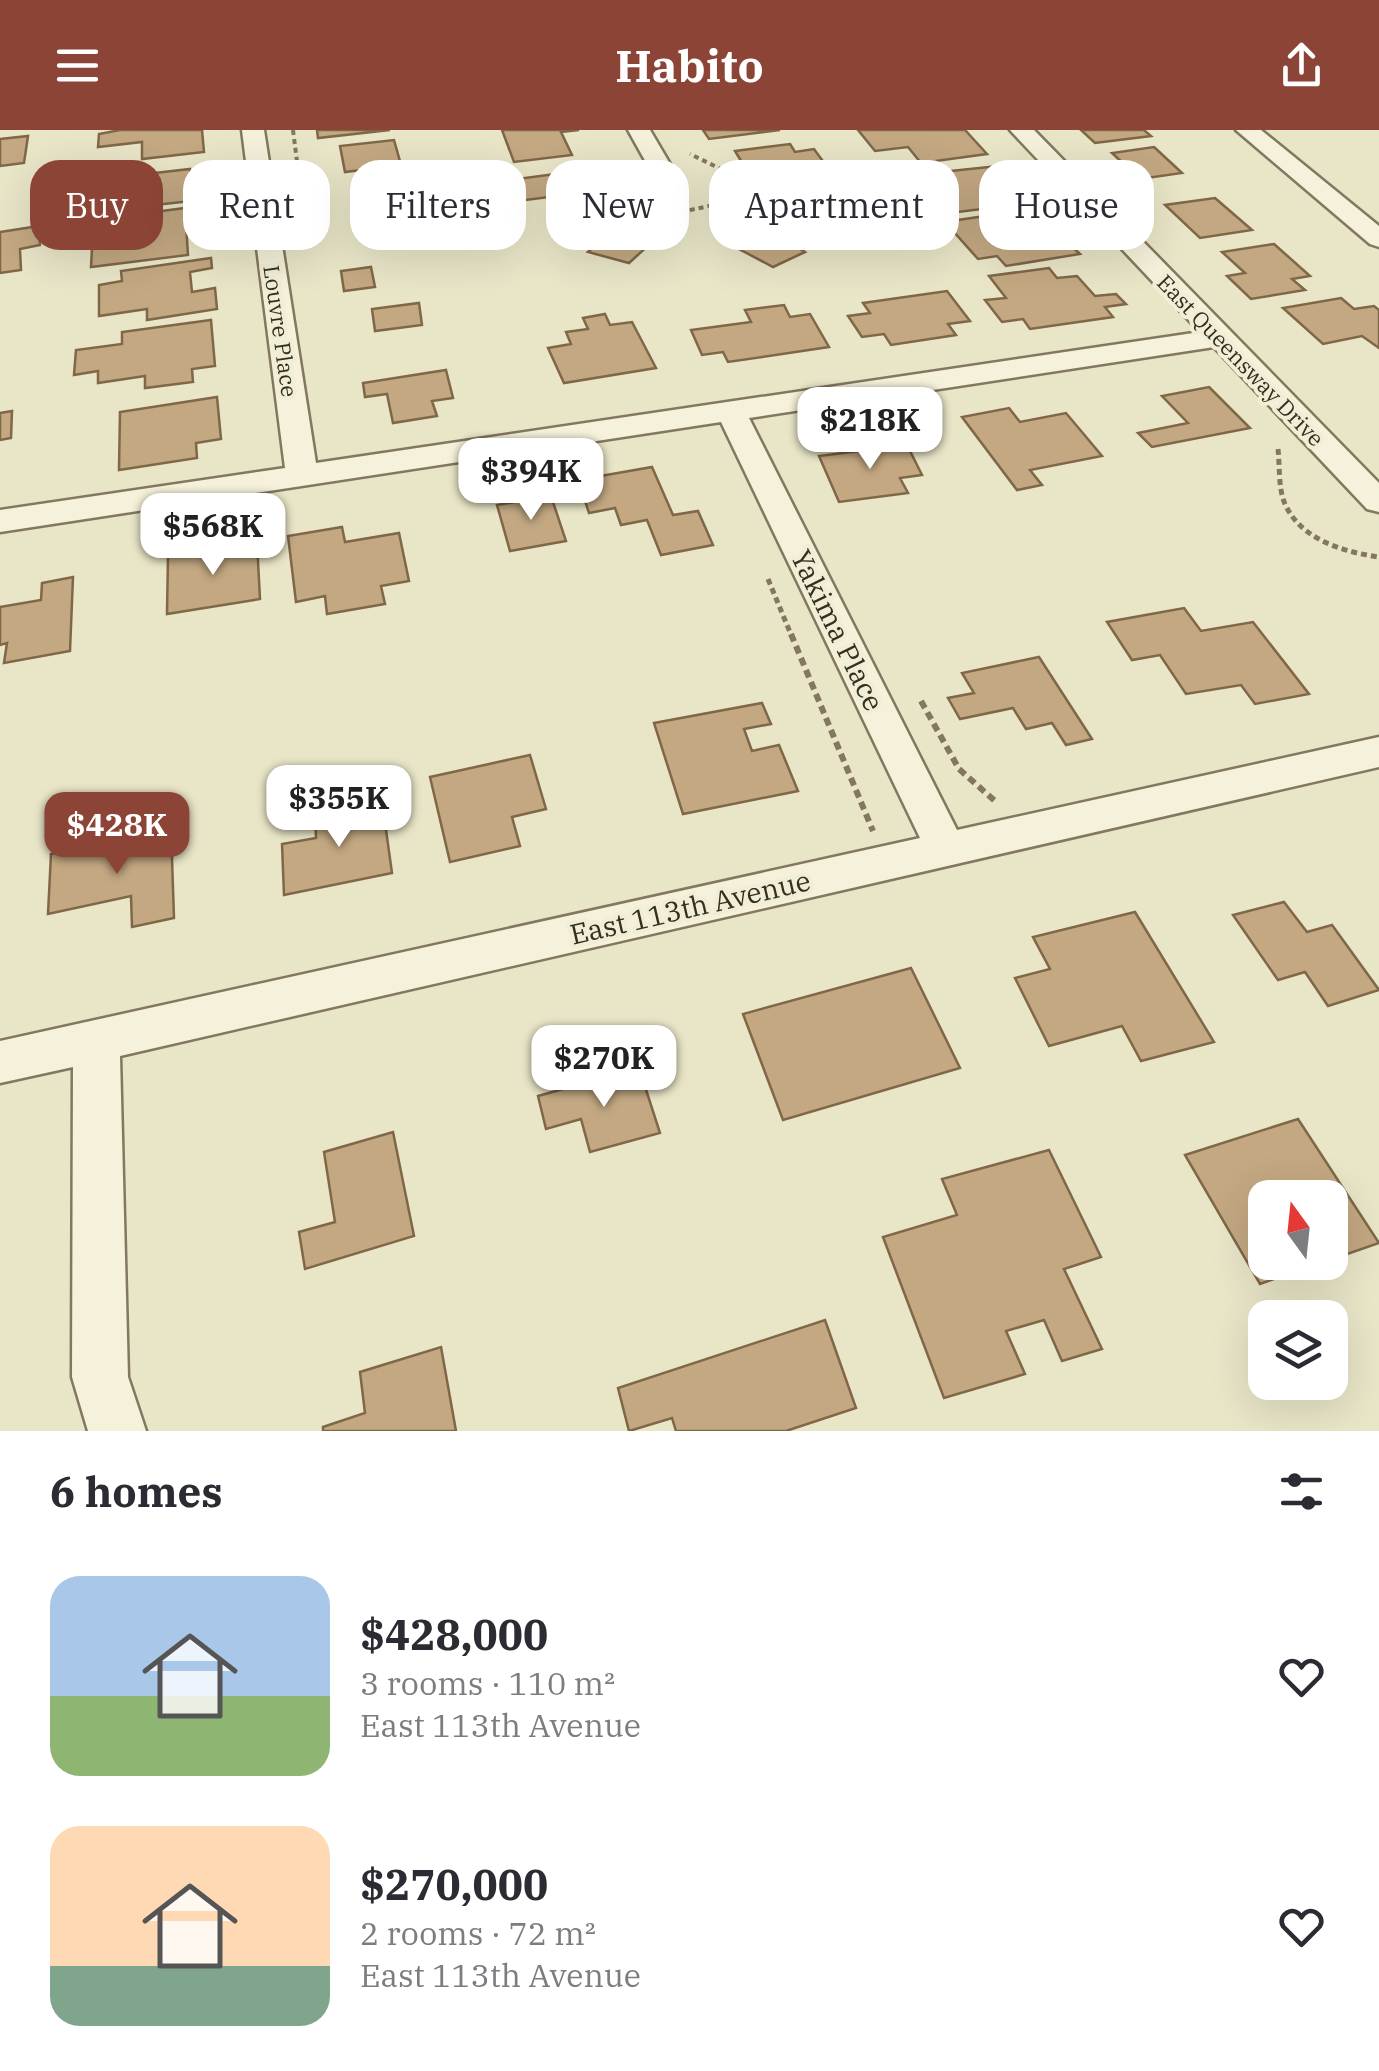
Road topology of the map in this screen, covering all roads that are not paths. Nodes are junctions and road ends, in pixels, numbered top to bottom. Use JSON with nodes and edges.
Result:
{"nodes":[{"id":1,"x":253,"y":130,"type":"edge"},
{"id":2,"x":640,"y":130,"type":"edge"},
{"id":3,"x":1021,"y":130,"type":"edge"},
{"id":4,"x":1247,"y":130,"type":"edge"},
{"id":5,"x":657,"y":160,"type":"edge"},
{"id":6,"x":1379,"y":239,"type":"edge"},
{"id":7,"x":1218,"y":338,"type":"junction"},
{"id":8,"x":730,"y":410,"type":"junction"},
{"id":9,"x":302,"y":474,"type":"junction"},
{"id":10,"x":1379,"y":502,"type":"edge"},
{"id":11,"x":0,"y":521,"type":"edge"},
{"id":12,"x":1379,"y":752,"type":"edge"},
{"id":13,"x":946,"y":850,"type":"junction"},
{"id":14,"x":96,"y":1040,"type":"junction"},
{"id":15,"x":0,"y":1062,"type":"edge"},
{"id":16,"x":117,"y":1431,"type":"edge"}],
"edges":[{"from":1,"to":9,"type":"street","name":"Louvre Place"},
{"from":2,"to":5,"type":"street"},
{"from":3,"to":7,"type":"street","name":"East Queensway Drive"},
{"from":4,"to":6,"type":"street"},
{"from":7,"to":8,"type":"street"},
{"from":7,"to":10,"type":"street","name":"East Queensway Drive"},
{"from":8,"to":9,"type":"street"},
{"from":8,"to":13,"type":"street","name":"Yakima Place"},
{"from":9,"to":11,"type":"street"},
{"from":12,"to":13,"type":"street","name":"East 113th Avenue"},
{"from":13,"to":14,"type":"street","name":"East 113th Avenue"},
{"from":14,"to":15,"type":"street","name":"East 113th Avenue"},
{"from":14,"to":16,"type":"street"}]}
